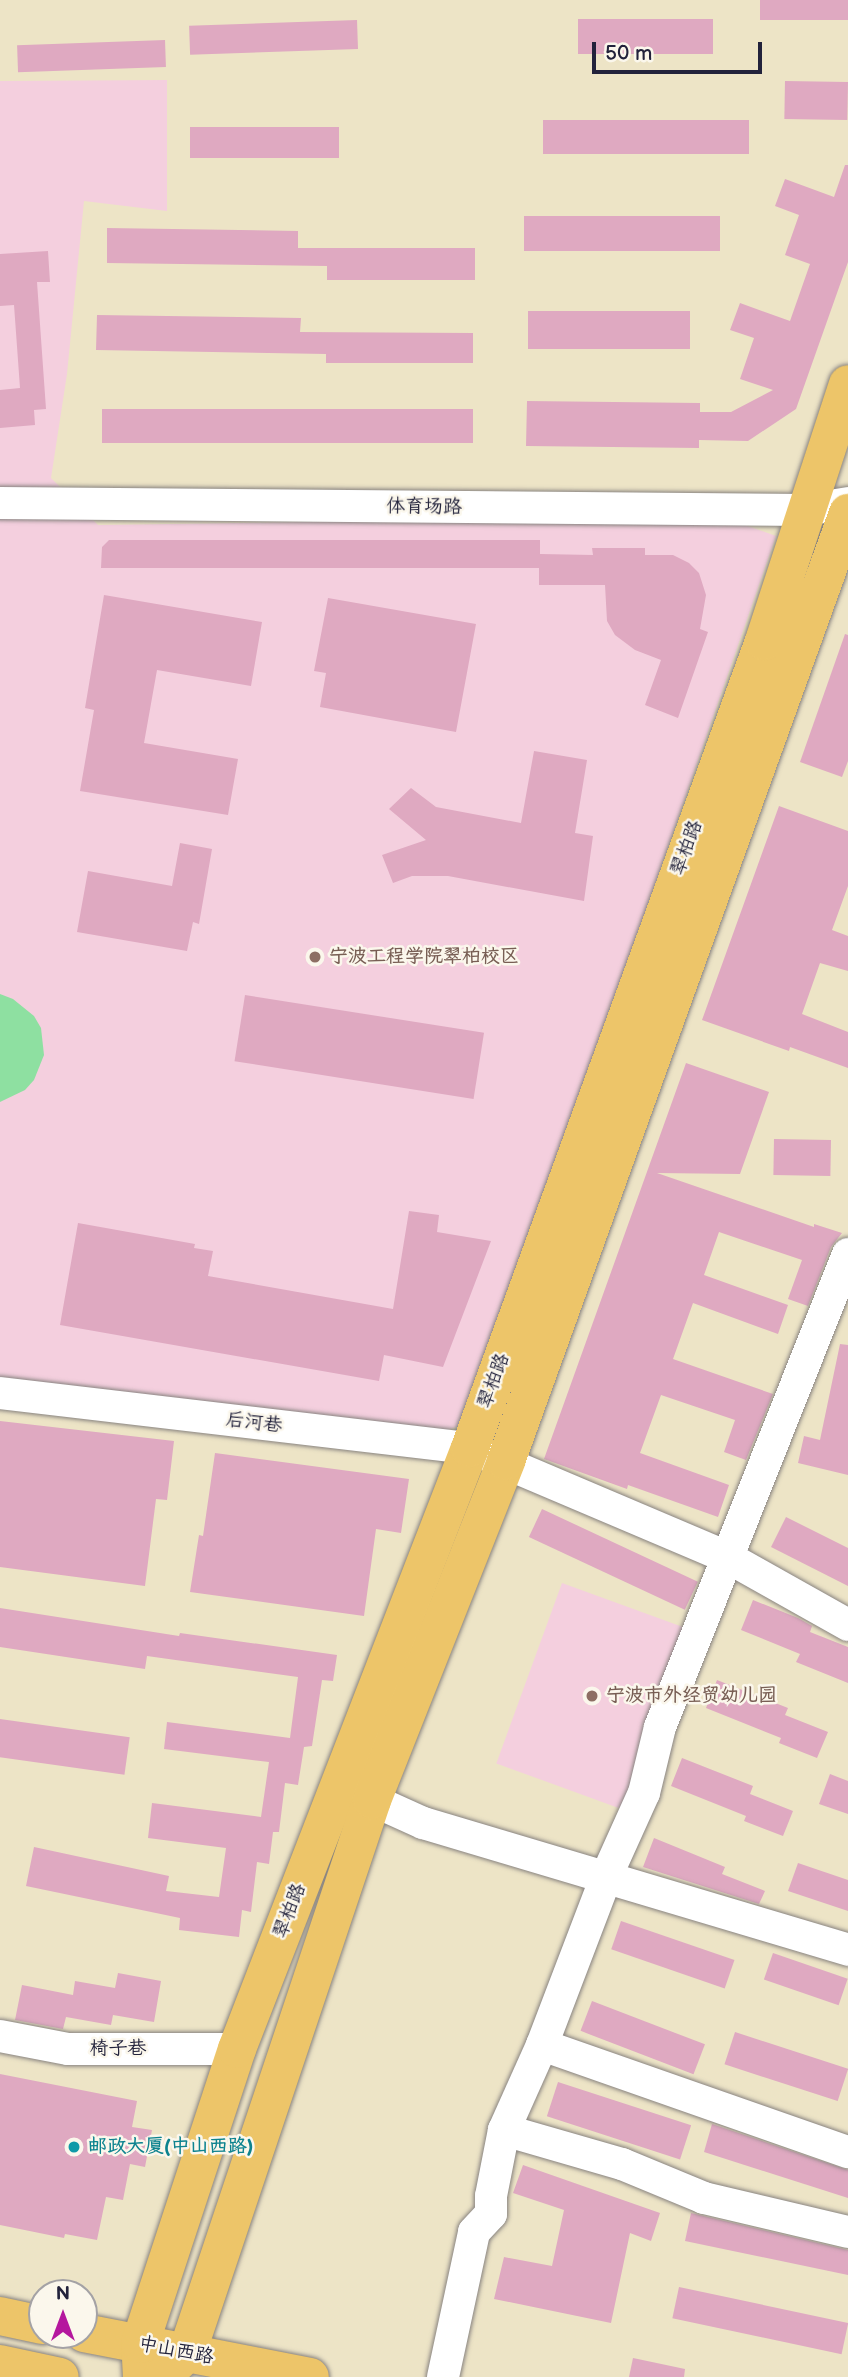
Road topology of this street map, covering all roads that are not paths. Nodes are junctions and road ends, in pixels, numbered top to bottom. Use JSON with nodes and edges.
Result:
{"nodes":[{"id":1,"x":848,"y":384,"type":"edge"},
{"id":2,"x":0,"y":503,"type":"edge"},
{"id":3,"x":848,"y":503,"type":"edge"},
{"id":4,"x":805,"y":510,"type":"junction"},
{"id":5,"x":848,"y":513,"type":"edge"},
{"id":6,"x":848,"y":1254,"type":"edge"},
{"id":7,"x":837,"y":1311,"type":"edge"},
{"id":8,"x":0,"y":1393,"type":"edge"},
{"id":9,"x":470,"y":1448,"type":"junction"},
{"id":10,"x":506,"y":1461,"type":"junction"},
{"id":11,"x":727,"y":1557,"type":"junction"},
{"id":12,"x":848,"y":1625,"type":"edge"},
{"id":13,"x":372,"y":1800,"type":"junction"},
{"id":14,"x":606,"y":1877,"type":"junction"},
{"id":15,"x":848,"y":1950,"type":"edge"},
{"id":16,"x":0,"y":2036,"type":"edge"},
{"id":17,"x":542,"y":2045,"type":"junction"},
{"id":18,"x":237,"y":2049,"type":"junction"},
{"id":19,"x":503,"y":2130,"type":"junction"},
{"id":20,"x":848,"y":2152,"type":"edge"},
{"id":21,"x":848,"y":2232,"type":"edge"},
{"id":22,"x":0,"y":2316,"type":"edge"},
{"id":23,"x":28,"y":2322,"type":"edge"},
{"id":24,"x":98,"y":2340,"type":"edge"},
{"id":25,"x":141,"y":2360,"type":"edge"},
{"id":26,"x":0,"y":2364,"type":"edge"},
{"id":27,"x":174,"y":2365,"type":"edge"},
{"id":28,"x":60,"y":2377,"type":"edge"},
{"id":29,"x":310,"y":2377,"type":"edge"},
{"id":30,"x":443,"y":2377,"type":"edge"}],
"edges":[{"from":1,"to":4,"type":"main road","name":"翠柏路"},
{"from":2,"to":4,"type":"street","name":"体育场路"},
{"from":3,"to":4,"type":"street","name":"体育场路"},
{"from":4,"to":9,"type":"main road","name":"翠柏路"},
{"from":5,"to":10,"type":"main road","name":"翠柏路"},
{"from":6,"to":7,"type":"street"},
{"from":7,"to":11,"type":"street"},
{"from":8,"to":9,"type":"street","name":"后河巷"},
{"from":9,"to":10,"type":"street","name":"后河巷"},
{"from":9,"to":18,"type":"main road","name":"翠柏路"},
{"from":10,"to":11,"type":"street","name":"后河巷"},
{"from":10,"to":13,"type":"main road","name":"翠柏路"},
{"from":11,"to":12,"type":"street","name":"后河巷"},
{"from":11,"to":14,"type":"street"},
{"from":13,"to":14,"type":"street"},
{"from":13,"to":27,"type":"main road","name":"翠柏路"},
{"from":14,"to":15,"type":"street"},
{"from":14,"to":17,"type":"street"},
{"from":16,"to":18,"type":"street","name":"椅子巷"},
{"from":17,"to":19,"type":"street"},
{"from":17,"to":20,"type":"street"},
{"from":18,"to":25,"type":"main road","name":"翠柏路"},
{"from":19,"to":21,"type":"street"},
{"from":19,"to":30,"type":"street"},
{"from":22,"to":23,"type":"main road"},
{"from":24,"to":25,"type":"main road","name":"中山西路"},
{"from":25,"to":27,"type":"main road","name":"中山西路"},
{"from":26,"to":28,"type":"main road"},
{"from":27,"to":29,"type":"main road","name":"中山西路"}]}
